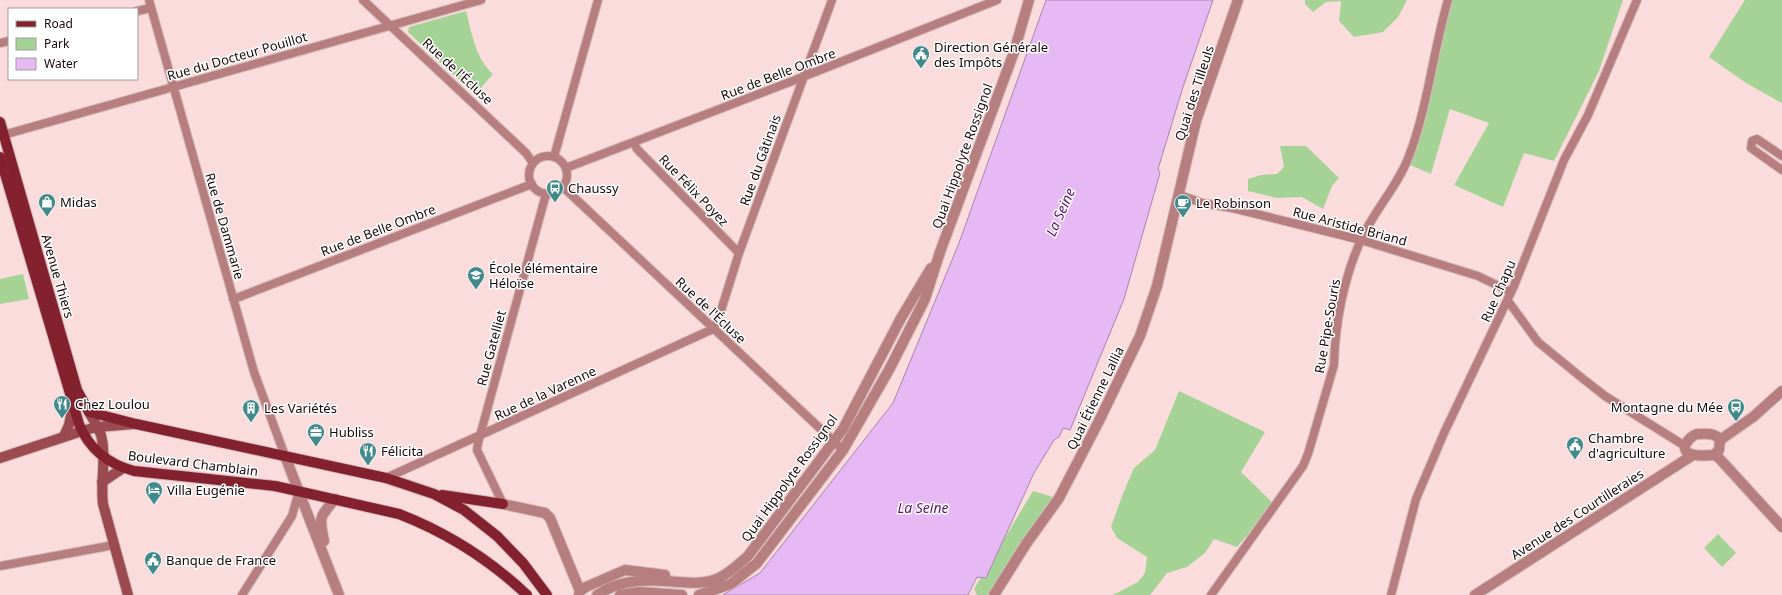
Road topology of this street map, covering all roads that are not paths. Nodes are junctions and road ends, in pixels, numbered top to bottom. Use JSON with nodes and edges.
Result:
{"nodes":[{"id":1,"x":363,"y":0,"type":"edge"},
{"id":2,"x":481,"y":0,"type":"edge"},
{"id":3,"x":598,"y":0,"type":"edge"},
{"id":4,"x":832,"y":0,"type":"edge"},
{"id":5,"x":997,"y":0,"type":"edge"},
{"id":6,"x":1032,"y":0,"type":"edge"},
{"id":7,"x":1238,"y":0,"type":"edge"},
{"id":8,"x":1448,"y":0,"type":"edge"},
{"id":9,"x":1637,"y":0,"type":"edge"},
{"id":10,"x":150,"y":4,"type":"edge"},
{"id":11,"x":138,"y":10,"type":"edge"},
{"id":12,"x":391,"y":25,"type":"junction"},
{"id":13,"x":804,"y":77,"type":"junction"},
{"id":14,"x":173,"y":87,"type":"junction"},
{"id":15,"x":0,"y":122,"type":"edge"},
{"id":16,"x":2,"y":135,"type":"edge"},
{"id":17,"x":634,"y":143,"type":"junction"},
{"id":18,"x":1782,"y":156,"type":"edge"},
{"id":19,"x":0,"y":157,"type":"edge"},
{"id":20,"x":554,"y":157,"type":"junction"},
{"id":21,"x":533,"y":163,"type":"junction"},
{"id":22,"x":566,"y":168,"type":"junction"},
{"id":23,"x":1782,"y":170,"type":"edge"},
{"id":24,"x":532,"y":184,"type":"junction"},
{"id":25,"x":563,"y":187,"type":"junction"},
{"id":26,"x":546,"y":194,"type":"junction"},
{"id":27,"x":1180,"y":195,"type":"junction"},
{"id":28,"x":1361,"y":240,"type":"junction"},
{"id":29,"x":940,"y":252,"type":"junction"},
{"id":30,"x":739,"y":253,"type":"junction"},
{"id":31,"x":1511,"y":292,"type":"junction"},
{"id":32,"x":233,"y":298,"type":"junction"},
{"id":33,"x":1508,"y":301,"type":"junction"},
{"id":34,"x":713,"y":329,"type":"junction"},
{"id":35,"x":1782,"y":391,"type":"edge"},
{"id":36,"x":73,"y":405,"type":"junction"},
{"id":37,"x":89,"y":412,"type":"junction"},
{"id":38,"x":136,"y":424,"type":"junction"},
{"id":39,"x":98,"y":427,"type":"junction"},
{"id":40,"x":82,"y":431,"type":"junction"},
{"id":41,"x":64,"y":436,"type":"junction"},
{"id":42,"x":480,"y":436,"type":"junction"},
{"id":43,"x":1720,"y":440,"type":"junction"},
{"id":44,"x":834,"y":442,"type":"junction"},
{"id":45,"x":91,"y":445,"type":"joint"},
{"id":46,"x":1685,"y":446,"type":"junction"},
{"id":47,"x":842,"y":450,"type":"junction"},
{"id":48,"x":1693,"y":455,"type":"junction"},
{"id":49,"x":1714,"y":455,"type":"junction"},
{"id":50,"x":285,"y":456,"type":"junction"},
{"id":51,"x":0,"y":458,"type":"edge"},
{"id":52,"x":103,"y":458,"type":"junction"},
{"id":53,"x":123,"y":468,"type":"junction"},
{"id":54,"x":386,"y":478,"type":"junction"},
{"id":55,"x":102,"y":482,"type":"junction"},
{"id":56,"x":299,"y":491,"type":"junction"},
{"id":57,"x":434,"y":494,"type":"junction"},
{"id":58,"x":335,"y":499,"type":"junction"},
{"id":59,"x":503,"y":504,"type":"junction"},
{"id":60,"x":1782,"y":527,"type":"edge"},
{"id":61,"x":114,"y":545,"type":"junction"},
{"id":62,"x":0,"y":566,"type":"edge"},
{"id":63,"x":736,"y":567,"type":"junction"},
{"id":64,"x":1489,"y":591,"type":"edge"},
{"id":65,"x":579,"y":593,"type":"edge"},
{"id":66,"x":622,"y":594,"type":"edge"},
{"id":67,"x":128,"y":595,"type":"edge"},
{"id":68,"x":242,"y":595,"type":"edge"},
{"id":69,"x":339,"y":595,"type":"edge"},
{"id":70,"x":344,"y":595,"type":"edge"},
{"id":71,"x":527,"y":595,"type":"edge"},
{"id":72,"x":546,"y":595,"type":"edge"},
{"id":73,"x":597,"y":595,"type":"edge"},
{"id":74,"x":682,"y":595,"type":"edge"},
{"id":75,"x":699,"y":595,"type":"edge"},
{"id":76,"x":994,"y":595,"type":"edge"},
{"id":77,"x":1211,"y":595,"type":"edge"},
{"id":78,"x":1391,"y":595,"type":"edge"},
{"id":79,"x":1475,"y":595,"type":"edge"}],
"edges":[{"from":1,"to":12,"type":"street","name":"Rue de l'Écluse"},
{"from":2,"to":12,"type":"street","name":"Rue du Docteur Pouillot"},
{"from":3,"to":20,"type":"street"},
{"from":4,"to":13,"type":"street","name":"Rue du Gâtinais"},
{"from":5,"to":13,"type":"street","name":"Rue de Belle Ombre"},
{"from":6,"to":29,"type":"street","name":"Quai Hippolyte Rossignol"},
{"from":7,"to":27,"type":"street","name":"Quai des Tilleuls"},
{"from":8,"to":28,"type":"street","name":"Rue Pipe-Souris"},
{"from":9,"to":31,"type":"street","name":"Rue Chapu"},
{"from":10,"to":11,"type":"street"},
{"from":10,"to":14,"type":"street","name":"Rue de Dammarie"},
{"from":12,"to":14,"type":"street","name":"Rue du Docteur Pouillot"},
{"from":12,"to":21,"type":"street","name":"Rue de l'Écluse"},
{"from":13,"to":17,"type":"street","name":"Rue de Belle Ombre"},
{"from":13,"to":30,"type":"street","name":"Rue du Gâtinais"},
{"from":14,"to":16,"type":"street","name":"Rue du Docteur Pouillot"},
{"from":14,"to":32,"type":"street","name":"Rue de Dammarie"},
{"from":15,"to":16,"type":"main road","name":"Avenue Thiers"},
{"from":16,"to":37,"type":"main road","name":"Avenue Thiers"},
{"from":17,"to":22,"type":"street","name":"Rue de Belle Ombre"},
{"from":17,"to":30,"type":"street","name":"Rue Félix Poyez"},
{"from":18,"to":23,"type":"street"},
{"from":19,"to":36,"type":"main road","name":"Avenue Thiers"},
{"from":20,"to":21,"type":"street"},
{"from":20,"to":22,"type":"street"},
{"from":21,"to":24,"type":"street"},
{"from":22,"to":25,"type":"street"},
{"from":24,"to":26,"type":"street"},
{"from":24,"to":32,"type":"street","name":"Rue de Belle Ombre"},
{"from":25,"to":26,"type":"street"},
{"from":25,"to":34,"type":"street","name":"Rue de l'Écluse"},
{"from":26,"to":42,"type":"street","name":"Rue Gatelliet"},
{"from":27,"to":28,"type":"street","name":"Rue Aristide Briand"},
{"from":27,"to":76,"type":"street","name":"Quai Étienne Lallia"},
{"from":28,"to":31,"type":"street","name":"Rue Aristide Briand"},
{"from":28,"to":77,"type":"street","name":"Rue Pipe-Souris"},
{"from":29,"to":44,"type":"street","name":"Quai Hippolyte Rossignol"},
{"from":29,"to":47,"type":"street","name":"Quai Hippolyte Rossignol"},
{"from":30,"to":34,"type":"street","name":"Rue du Gâtinais"},
{"from":31,"to":33,"type":"street","name":"Rue Chapu"},
{"from":32,"to":50,"type":"street","name":"Rue de Dammarie"},
{"from":33,"to":46,"type":"street"},
{"from":33,"to":78,"type":"street","name":"Rue Chapu"},
{"from":34,"to":42,"type":"street","name":"Rue de la Varenne"},
{"from":34,"to":44,"type":"street","name":"Rue de l'Écluse"},
{"from":35,"to":43,"type":"street"},
{"from":36,"to":40,"type":"main road","name":"Avenue Thiers"},
{"from":36,"to":41,"type":"main road"},
{"from":37,"to":38,"type":"main road","name":"Boulevard Chamblain"},
{"from":37,"to":39,"type":"main road"},
{"from":38,"to":39,"type":"main road"},
{"from":38,"to":50,"type":"main road","name":"Boulevard Chamblain"},
{"from":39,"to":40,"type":"main road"},
{"from":39,"to":52,"type":"main road"},
{"from":40,"to":41,"type":"main road"},
{"from":40,"to":45,"type":"main road","name":"Avenue Thiers"},
{"from":41,"to":51,"type":"main road"},
{"from":42,"to":54,"type":"street","name":"Rue de la Varenne"},
{"from":42,"to":59,"type":"street","name":"Rue Gatelliet"},
{"from":43,"to":46,"type":"street"},
{"from":43,"to":49,"type":"street"},
{"from":44,"to":47,"type":"street","name":"Rue de l'Écluse"},
{"from":44,"to":63,"type":"street","name":"Quai Hippolyte Rossignol"},
{"from":45,"to":52,"type":"main road","name":"Boulevard Chamblain"},
{"from":46,"to":48,"type":"street"},
{"from":47,"to":75,"type":"street","name":"Quai Hippolyte Rossignol"},
{"from":48,"to":49,"type":"street"},
{"from":48,"to":64,"type":"street","name":"Avenue des Courtilleraies"},
{"from":49,"to":60,"type":"street"},
{"from":50,"to":54,"type":"main road","name":"Boulevard Chamblain"},
{"from":50,"to":56,"type":"street"},
{"from":52,"to":53,"type":"main road","name":"Boulevard Chamblain"},
{"from":52,"to":55,"type":"main road"},
{"from":53,"to":55,"type":"main road"},
{"from":53,"to":56,"type":"main road","name":"Boulevard Chamblain"},
{"from":54,"to":57,"type":"main road","name":"Boulevard Chamblain"},
{"from":55,"to":61,"type":"main road"},
{"from":56,"to":58,"type":"main road","name":"Boulevard Chamblain"},
{"from":56,"to":68,"type":"street"},
{"from":56,"to":69,"type":"street"},
{"from":57,"to":59,"type":"main road"},
{"from":57,"to":72,"type":"main road"},
{"from":58,"to":70,"type":"street"},
{"from":58,"to":71,"type":"main road","name":"Boulevard Chamblain"},
{"from":59,"to":65,"type":"street"},
{"from":61,"to":62,"type":"street"},
{"from":61,"to":67,"type":"main road"},
{"from":63,"to":65,"type":"street"},
{"from":63,"to":73,"type":"street","name":"Quai Hippolyte Rossignol"},
{"from":64,"to":79,"type":"street","name":"Avenue des Courtilleraies"},
{"from":66,"to":74,"type":"street"}]}
